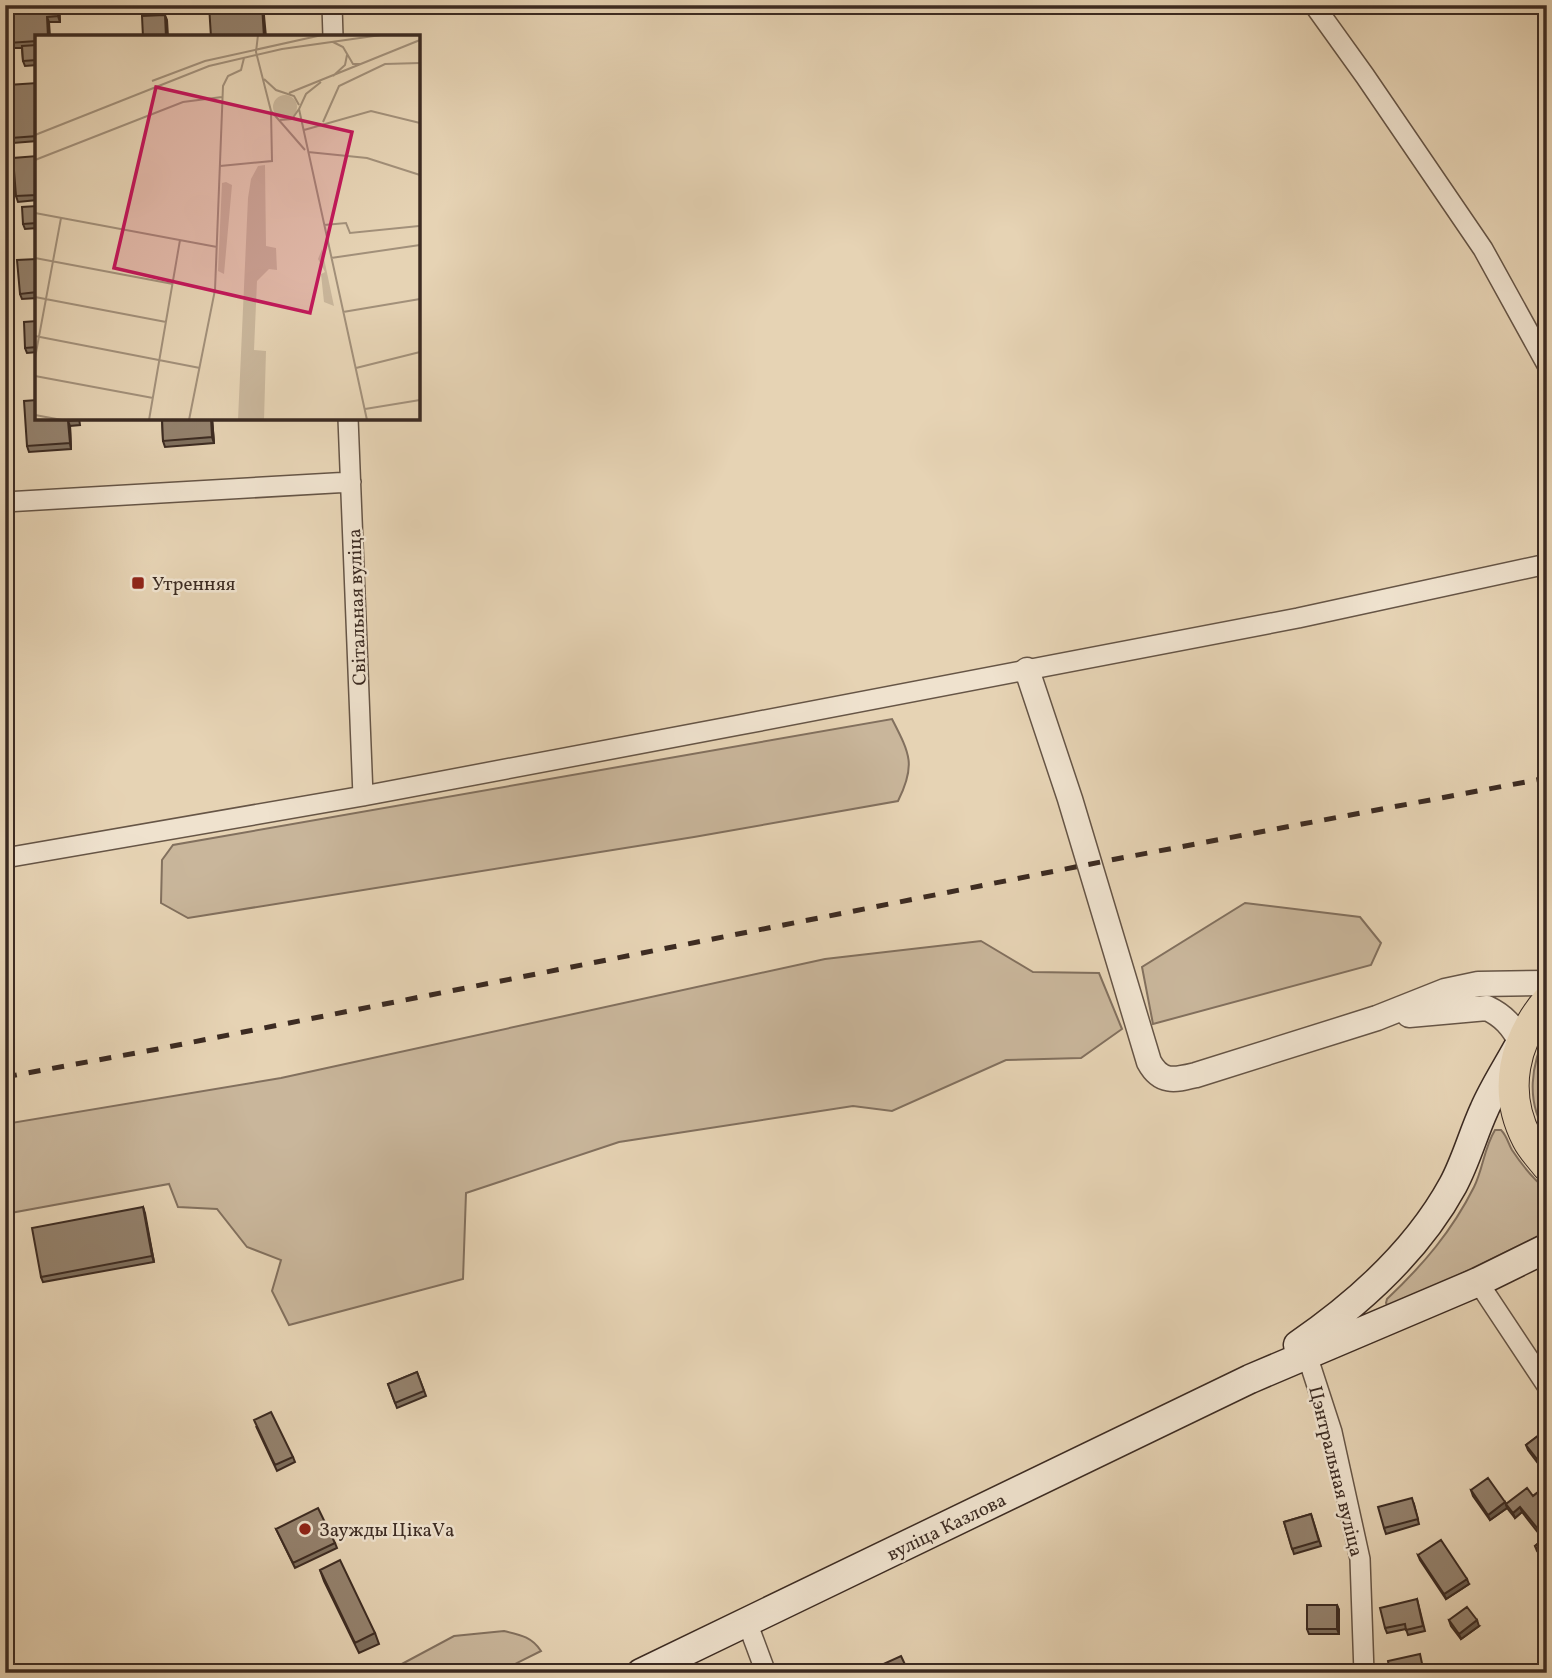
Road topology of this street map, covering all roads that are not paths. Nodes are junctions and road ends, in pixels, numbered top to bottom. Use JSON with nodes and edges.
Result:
{"nodes":[{"id":1,"x":332,"y":5,"type":"edge"},
{"id":2,"x":1314,"y":5,"type":"edge"},
{"id":3,"x":333,"y":35,"type":"edge"},
{"id":4,"x":1547,"y":365,"type":"edge"},
{"id":5,"x":348,"y":420,"type":"edge"},
{"id":6,"x":351,"y":482,"type":"junction"},
{"id":7,"x":5,"y":502,"type":"edge"},
{"id":8,"x":1547,"y":564,"type":"edge"},
{"id":9,"x":1027,"y":670,"type":"junction"},
{"id":10,"x":363,"y":796,"type":"junction"},
{"id":11,"x":5,"y":858,"type":"edge"},
{"id":12,"x":1547,"y":983,"type":"edge"},
{"id":13,"x":1547,"y":1001,"type":"edge"},
{"id":14,"x":1377,"y":1018,"type":"junction"},
{"id":15,"x":1521,"y":1042,"type":"junction"},
{"id":16,"x":1547,"y":1166,"type":"edge"},
{"id":17,"x":1547,"y":1248,"type":"edge"},
{"id":18,"x":1478,"y":1282,"type":"junction"},
{"id":19,"x":1307,"y":1354,"type":"junction"},
{"id":20,"x":1250,"y":1379,"type":"junction"},
{"id":21,"x":1547,"y":1386,"type":"edge"},
{"id":22,"x":747,"y":1622,"type":"junction"},
{"id":23,"x":641,"y":1673,"type":"edge"},
{"id":24,"x":766,"y":1673,"type":"edge"},
{"id":25,"x":1364,"y":1673,"type":"edge"}],
"edges":[{"from":1,"to":3,"type":"street"},
{"from":2,"to":4,"type":"street"},
{"from":5,"to":6,"type":"street","name":"Світальная вуліца"},
{"from":6,"to":7,"type":"street"},
{"from":6,"to":10,"type":"street","name":"Світальная вуліца"},
{"from":8,"to":9,"type":"street"},
{"from":9,"to":10,"type":"street"},
{"from":9,"to":14,"type":"street"},
{"from":10,"to":11,"type":"street"},
{"from":12,"to":14,"type":"street"},
{"from":13,"to":15,"type":"main road"},
{"from":14,"to":15,"type":"street"},
{"from":15,"to":16,"type":"main road"},
{"from":15,"to":20,"type":"main road"},
{"from":17,"to":18,"type":"main road"},
{"from":18,"to":19,"type":"main road"},
{"from":18,"to":21,"type":"street"},
{"from":19,"to":20,"type":"main road"},
{"from":19,"to":25,"type":"street","name":"Цэнтральная вуліца"},
{"from":20,"to":22,"type":"main road","name":"вуліца Казлова"},
{"from":22,"to":23,"type":"main road","name":"вуліца Казлова"},
{"from":22,"to":24,"type":"street"}]}
